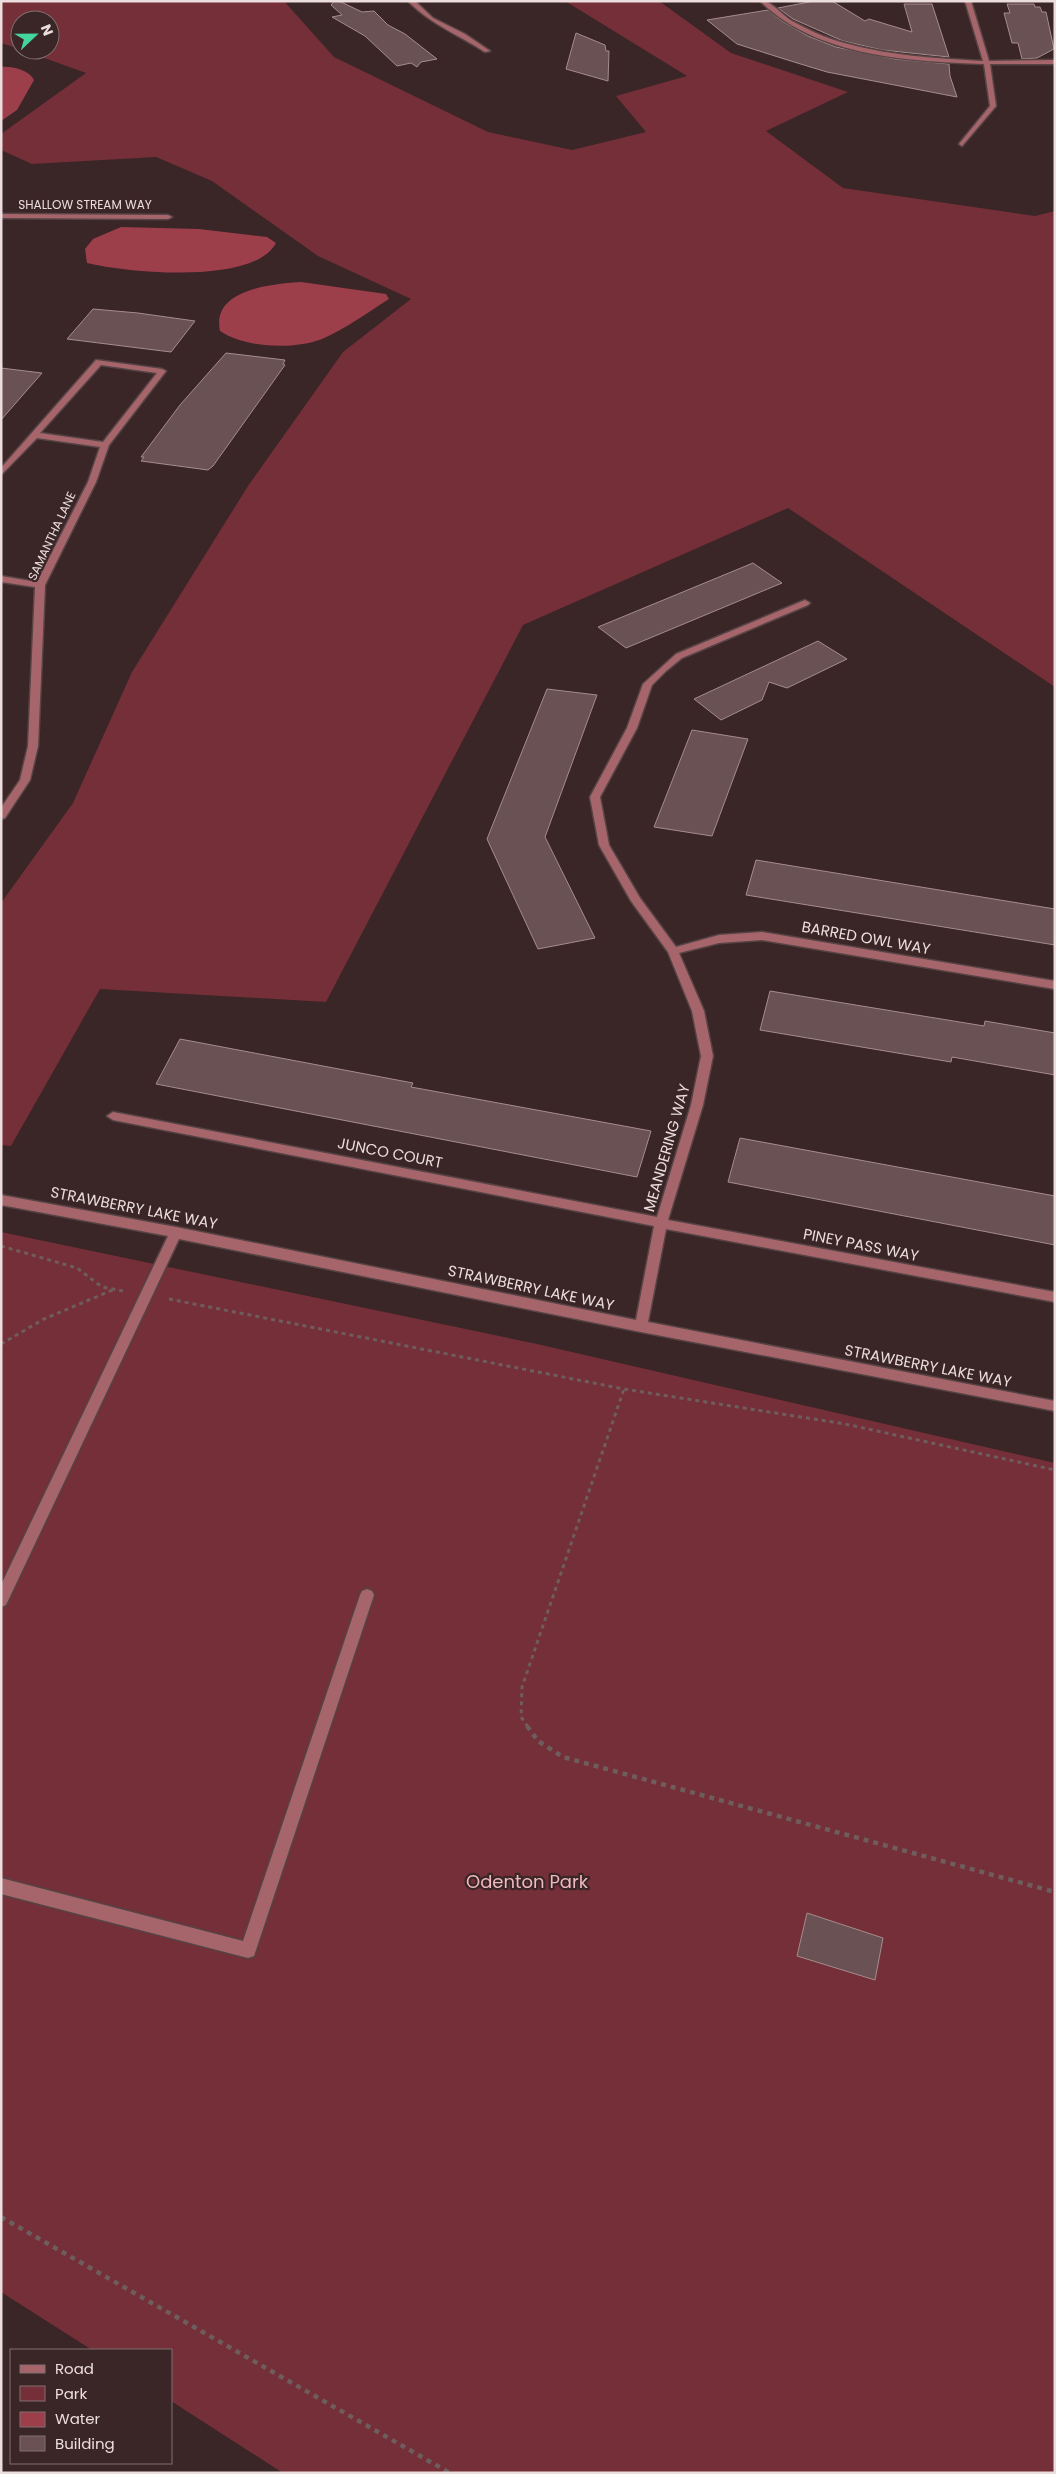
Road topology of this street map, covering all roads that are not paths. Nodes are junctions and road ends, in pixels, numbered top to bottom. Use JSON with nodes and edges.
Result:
{"nodes":[{"id":1,"x":411,"y":1,"type":"edge"},
{"id":2,"x":762,"y":1,"type":"edge"},
{"id":3,"x":968,"y":1,"type":"edge"},
{"id":4,"x":487,"y":51,"type":"dead end"},
{"id":5,"x":1055,"y":62,"type":"edge"},
{"id":6,"x":987,"y":63,"type":"junction"},
{"id":7,"x":962,"y":144,"type":"dead end"},
{"id":8,"x":1,"y":216,"type":"edge"},
{"id":9,"x":168,"y":217,"type":"dead end"},
{"id":10,"x":34,"y":435,"type":"junction"},
{"id":11,"x":105,"y":445,"type":"junction"},
{"id":12,"x":1,"y":473,"type":"edge"},
{"id":13,"x":1,"y":580,"type":"edge"},
{"id":14,"x":40,"y":585,"type":"junction"},
{"id":15,"x":806,"y":604,"type":"dead end"},
{"id":16,"x":3,"y":810,"type":"edge"},
{"id":17,"x":673,"y":951,"type":"junction"},
{"id":18,"x":1055,"y":985,"type":"edge"},
{"id":19,"x":113,"y":1116,"type":"dead end"},
{"id":20,"x":1,"y":1200,"type":"edge"},
{"id":21,"x":661,"y":1223,"type":"junction"},
{"id":22,"x":176,"y":1232,"type":"junction"},
{"id":23,"x":1055,"y":1297,"type":"edge"},
{"id":24,"x":641,"y":1327,"type":"junction"},
{"id":25,"x":1055,"y":1406,"type":"edge"},
{"id":26,"x":367,"y":1595,"type":"dead end"},
{"id":27,"x":1,"y":1601,"type":"edge"},
{"id":28,"x":1,"y":1886,"type":"edge"}],
"edges":[{"from":1,"to":4,"type":"street"},
{"from":2,"to":6,"type":"street"},
{"from":3,"to":6,"type":"street"},
{"from":5,"to":6,"type":"street"},
{"from":6,"to":7,"type":"street"},
{"from":8,"to":9,"type":"street","name":"SHALLOW STREAM WAY"},
{"from":10,"to":11,"type":"street"},
{"from":10,"to":11,"type":"street","name":"SAMANTHA LANE"},
{"from":10,"to":12,"type":"street"},
{"from":11,"to":14,"type":"street","name":"SAMANTHA LANE"},
{"from":13,"to":14,"type":"street"},
{"from":14,"to":16,"type":"street","name":"SAMANTHA LANE"},
{"from":15,"to":17,"type":"street","name":"MEANDERING WAY"},
{"from":17,"to":18,"type":"street","name":"BARRED OWL WAY"},
{"from":17,"to":21,"type":"street","name":"MEANDERING WAY"},
{"from":19,"to":21,"type":"street","name":"JUNCO COURT"},
{"from":20,"to":22,"type":"street","name":"STRAWBERRY LAKE WAY"},
{"from":21,"to":23,"type":"street","name":"PINEY PASS WAY"},
{"from":21,"to":24,"type":"street","name":"MEANDERING WAY"},
{"from":22,"to":24,"type":"street","name":"STRAWBERRY LAKE WAY"},
{"from":22,"to":27,"type":"street"},
{"from":24,"to":25,"type":"street","name":"STRAWBERRY LAKE WAY"},
{"from":26,"to":28,"type":"street"}]}
